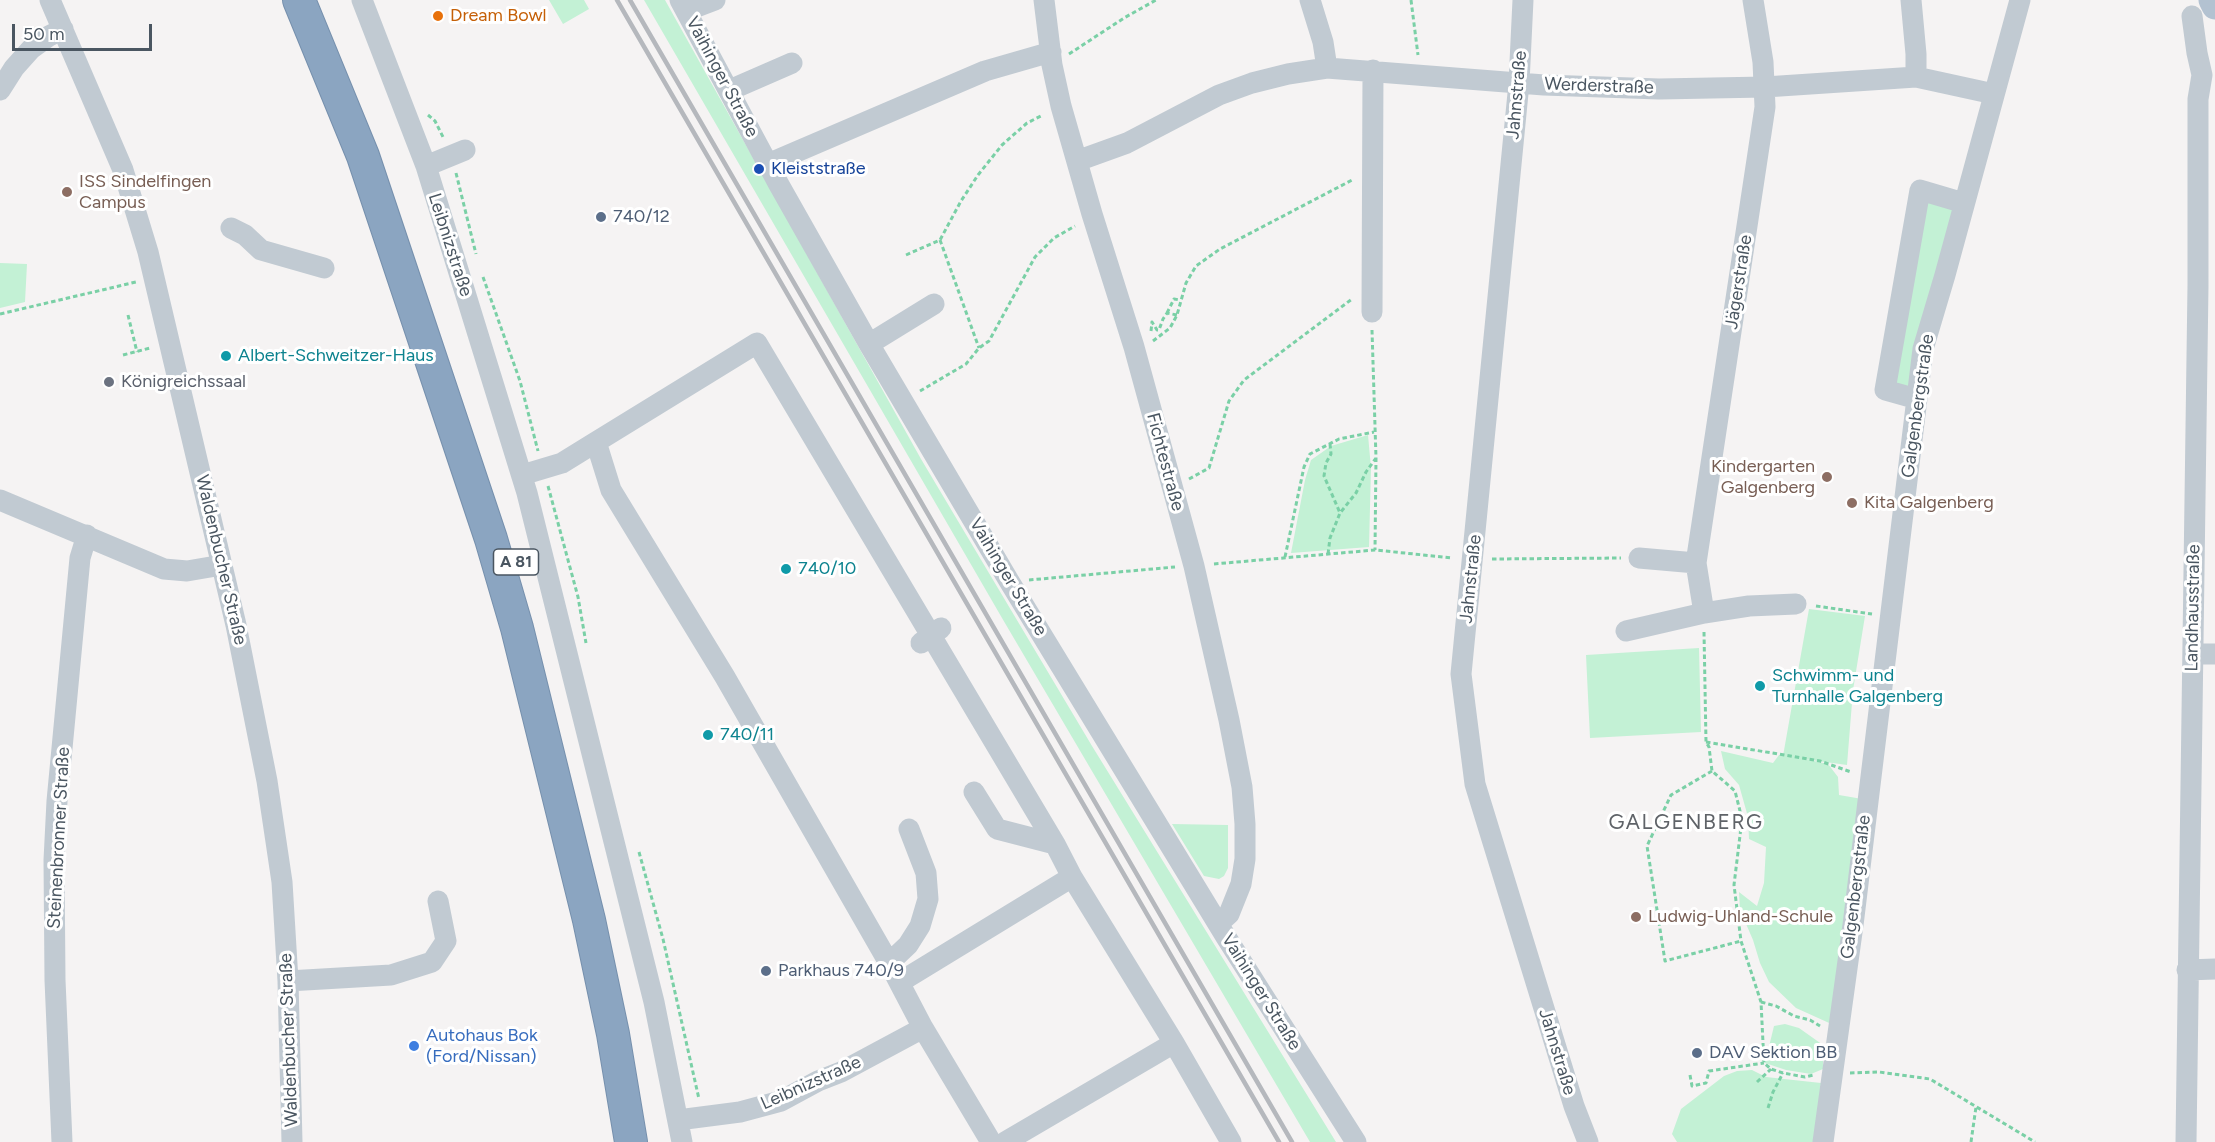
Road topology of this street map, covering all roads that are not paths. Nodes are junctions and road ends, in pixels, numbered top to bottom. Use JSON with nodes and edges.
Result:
{"nodes":[{"id":1,"x":50,"y":0,"type":"edge"},
{"id":2,"x":299,"y":0,"type":"edge"},
{"id":3,"x":322,"y":0,"type":"edge"},
{"id":4,"x":362,"y":0,"type":"edge"},
{"id":5,"x":715,"y":0,"type":"edge"},
{"id":6,"x":1044,"y":0,"type":"edge"},
{"id":7,"x":1310,"y":0,"type":"edge"},
{"id":8,"x":1522,"y":0,"type":"edge"},
{"id":9,"x":1753,"y":0,"type":"edge"},
{"id":10,"x":1911,"y":0,"type":"edge"},
{"id":11,"x":2020,"y":0,"type":"edge"},
{"id":12,"x":683,"y":6,"type":"edge"},
{"id":13,"x":2206,"y":7,"type":"edge"},
{"id":14,"x":63,"y":29,"type":"junction"},
{"id":15,"x":1050,"y":52,"type":"junction"},
{"id":16,"x":792,"y":63,"type":"dead end"},
{"id":17,"x":1327,"y":68,"type":"junction"},
{"id":18,"x":1372,"y":70,"type":"junction"},
{"id":19,"x":2209,"y":70,"type":"edge"},
{"id":20,"x":1916,"y":77,"type":"junction"},
{"id":21,"x":1519,"y":83,"type":"junction"},
{"id":22,"x":1765,"y":87,"type":"junction"},
{"id":23,"x":0,"y":90,"type":"edge"},
{"id":24,"x":730,"y":90,"type":"junction"},
{"id":25,"x":1994,"y":94,"type":"junction"},
{"id":26,"x":465,"y":150,"type":"dead end"},
{"id":27,"x":1077,"y":161,"type":"junction"},
{"id":28,"x":768,"y":164,"type":"junction"},
{"id":29,"x":426,"y":166,"type":"junction"},
{"id":30,"x":1964,"y":203,"type":"junction"},
{"id":31,"x":231,"y":228,"type":"dead end"},
{"id":32,"x":324,"y":268,"type":"dead end"},
{"id":33,"x":2206,"y":284,"type":"edge"},
{"id":34,"x":934,"y":304,"type":"dead end"},
{"id":35,"x":1372,"y":304,"type":"road end"},
{"id":36,"x":757,"y":343,"type":"junction"},
{"id":37,"x":869,"y":344,"type":"junction"},
{"id":38,"x":1917,"y":399,"type":"junction"},
{"id":39,"x":596,"y":442,"type":"junction"},
{"id":40,"x":524,"y":484,"type":"junction"},
{"id":41,"x":0,"y":500,"type":"edge"},
{"id":42,"x":87,"y":536,"type":"junction"},
{"id":43,"x":1639,"y":558,"type":"dead end"},
{"id":44,"x":1696,"y":563,"type":"junction"},
{"id":45,"x":222,"y":565,"type":"junction"},
{"id":46,"x":1805,"y":605,"type":"road end"},
{"id":47,"x":1704,"y":613,"type":"junction"},
{"id":48,"x":1626,"y":631,"type":"dead end"},
{"id":49,"x":921,"y":644,"type":"dead end"},
{"id":50,"x":2193,"y":654,"type":"junction"},
{"id":51,"x":2215,"y":654,"type":"edge"},
{"id":52,"x":974,"y":792,"type":"dead end"},
{"id":53,"x":909,"y":829,"type":"dead end"},
{"id":54,"x":1055,"y":844,"type":"junction"},
{"id":55,"x":1072,"y":877,"type":"junction"},
{"id":56,"x":438,"y":901,"type":"dead end"},
{"id":57,"x":1218,"y":924,"type":"junction"},
{"id":58,"x":889,"y":963,"type":"junction"},
{"id":59,"x":2215,"y":969,"type":"edge"},
{"id":60,"x":2187,"y":970,"type":"junction"},
{"id":61,"x":288,"y":981,"type":"junction"},
{"id":62,"x":900,"y":982,"type":"junction"},
{"id":63,"x":923,"y":1028,"type":"junction"},
{"id":64,"x":1174,"y":1043,"type":"junction"},
{"id":65,"x":678,"y":1120,"type":"junction"},
{"id":66,"x":62,"y":1142,"type":"edge"},
{"id":67,"x":292,"y":1142,"type":"edge"},
{"id":68,"x":631,"y":1142,"type":"edge"},
{"id":69,"x":648,"y":1142,"type":"edge"},
{"id":70,"x":682,"y":1142,"type":"edge"},
{"id":71,"x":991,"y":1142,"type":"edge"},
{"id":72,"x":1005,"y":1142,"type":"edge"},
{"id":73,"x":1231,"y":1142,"type":"edge"},
{"id":74,"x":1356,"y":1142,"type":"edge"},
{"id":75,"x":1588,"y":1142,"type":"edge"},
{"id":76,"x":1822,"y":1142,"type":"edge"},
{"id":77,"x":2186,"y":1142,"type":"edge"}],
"edges":[{"from":1,"to":14,"type":"street","name":"Waldenbucher Straße"},
{"from":2,"to":68,"type":"highway","number":"A 81"},
{"from":3,"to":69,"type":"highway","number":"A 81"},
{"from":4,"to":29,"type":"street","name":"Leibnizstraße"},
{"from":5,"to":12,"type":"street"},
{"from":6,"to":15,"type":"street","name":"Fichtestraße"},
{"from":7,"to":17,"type":"street"},
{"from":8,"to":21,"type":"street","name":"Jahnstraße"},
{"from":9,"to":22,"type":"street","name":"Jägerstraße"},
{"from":10,"to":20,"type":"street"},
{"from":11,"to":25,"type":"street","name":"Galgenbergstraße"},
{"from":12,"to":24,"type":"street","name":"Vaihinger Straße"},
{"from":13,"to":19,"type":"street","name":"Landhausstraße"},
{"from":14,"to":23,"type":"street"},
{"from":14,"to":45,"type":"street","name":"Waldenbucher Straße"},
{"from":15,"to":27,"type":"street","name":"Fichtestraße"},
{"from":15,"to":28,"type":"street"},
{"from":16,"to":24,"type":"street"},
{"from":17,"to":18,"type":"street","name":"Werderstraße"},
{"from":17,"to":27,"type":"street","name":"Werderstraße"},
{"from":18,"to":21,"type":"street","name":"Werderstraße"},
{"from":18,"to":35,"type":"street"},
{"from":19,"to":33,"type":"street","name":"Landhausstraße"},
{"from":20,"to":22,"type":"street","name":"Werderstraße"},
{"from":20,"to":25,"type":"street","name":"Werderstraße"},
{"from":21,"to":22,"type":"street","name":"Werderstraße"},
{"from":21,"to":75,"type":"street","name":"Jahnstraße"},
{"from":22,"to":44,"type":"street","name":"Jägerstraße"},
{"from":24,"to":28,"type":"street","name":"Vaihinger Straße"},
{"from":25,"to":30,"type":"street","name":"Galgenbergstraße"},
{"from":26,"to":29,"type":"street"},
{"from":27,"to":57,"type":"street","name":"Fichtestraße"},
{"from":28,"to":37,"type":"street","name":"Vaihinger Straße"},
{"from":29,"to":40,"type":"street","name":"Leibnizstraße"},
{"from":30,"to":38,"type":"street","name":"Galgenbergstraße"},
{"from":30,"to":38,"type":"street"},
{"from":31,"to":32,"type":"street"},
{"from":33,"to":50,"type":"street","name":"Landhausstraße"},
{"from":34,"to":37,"type":"street"},
{"from":36,"to":39,"type":"street"},
{"from":36,"to":49,"type":"street","bridge":true},
{"from":36,"to":54,"type":"street"},
{"from":37,"to":57,"type":"street","name":"Vaihinger Straße"},
{"from":38,"to":76,"type":"street","name":"Galgenbergstraße"},
{"from":39,"to":40,"type":"street"},
{"from":39,"to":58,"type":"street"},
{"from":40,"to":65,"type":"street","name":"Leibnizstraße"},
{"from":41,"to":42,"type":"street"},
{"from":42,"to":45,"type":"street"},
{"from":42,"to":66,"type":"street","name":"Steinenbronner Straße"},
{"from":43,"to":44,"type":"street"},
{"from":44,"to":47,"type":"street","name":"Jägerstraße"},
{"from":45,"to":61,"type":"street","name":"Waldenbucher Straße"},
{"from":46,"to":47,"type":"street"},
{"from":47,"to":48,"type":"street"},
{"from":50,"to":51,"type":"street"},
{"from":50,"to":60,"type":"street","name":"Landhausstraße"},
{"from":52,"to":54,"type":"street"},
{"from":53,"to":58,"type":"street"},
{"from":54,"to":55,"type":"street"},
{"from":55,"to":62,"type":"street"},
{"from":55,"to":64,"type":"street"},
{"from":56,"to":61,"type":"street"},
{"from":57,"to":74,"type":"street","name":"Vaihinger Straße"},
{"from":58,"to":62,"type":"street"},
{"from":59,"to":60,"type":"street"},
{"from":60,"to":77,"type":"street","name":"Landhausstraße"},
{"from":61,"to":67,"type":"street","name":"Waldenbucher Straße"},
{"from":62,"to":63,"type":"street"},
{"from":63,"to":65,"type":"street","name":"Leibnizstraße"},
{"from":63,"to":71,"type":"street"},
{"from":64,"to":72,"type":"street"},
{"from":64,"to":73,"type":"street"},
{"from":65,"to":70,"type":"street","name":"Leibnizstraße"}]}
